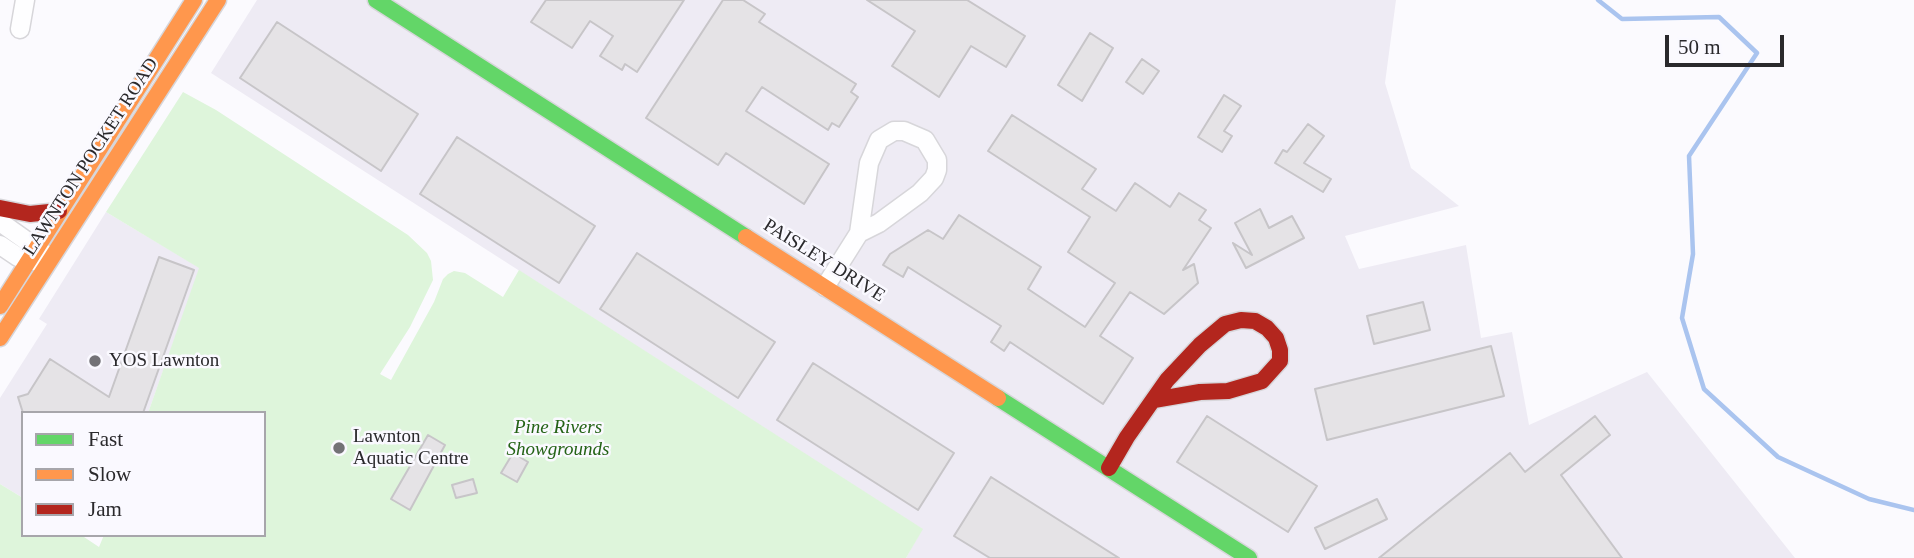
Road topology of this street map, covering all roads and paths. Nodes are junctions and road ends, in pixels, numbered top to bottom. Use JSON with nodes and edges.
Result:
{"nodes":[{"id":1,"x":25,"y":0,"type":"edge"},
{"id":2,"x":194,"y":0,"type":"edge"},
{"id":3,"x":218,"y":0,"type":"edge"},
{"id":4,"x":376,"y":0,"type":"edge"},
{"id":5,"x":20,"y":29,"type":"dead end"},
{"id":6,"x":0,"y":208,"type":"edge"},
{"id":7,"x":59,"y":211,"type":"junction"},
{"id":8,"x":0,"y":222,"type":"edge"},
{"id":9,"x":859,"y":233,"type":"junction"},
{"id":10,"x":0,"y":245,"type":"edge"},
{"id":11,"x":32,"y":253,"type":"junction"},
{"id":12,"x":49,"y":262,"type":"junction"},
{"id":13,"x":825,"y":286,"type":"junction"},
{"id":14,"x":0,"y":306,"type":"edge"},
{"id":15,"x":0,"y":338,"type":"edge"},
{"id":16,"x":1154,"y":400,"type":"junction"},
{"id":17,"x":1109,"y":468,"type":"junction"},
{"id":18,"x":1249,"y":558,"type":"edge"}],
"edges":[{"from":1,"to":5,"type":"street"},
{"from":2,"to":7,"type":"street","name":"LAWNTON POCKET ROAD"},
{"from":3,"to":12,"type":"street","name":"LAWNTON POCKET ROAD"},
{"from":4,"to":13,"type":"street","name":"PAISLEY DRIVE"},
{"from":6,"to":7,"type":"street"},
{"from":7,"to":11,"type":"street","name":"LAWNTON POCKET ROAD"},
{"from":8,"to":11,"type":"street"},
{"from":9,"to":9,"type":"street"},
{"from":9,"to":13,"type":"street"},
{"from":10,"to":11,"type":"street"},
{"from":11,"to":12,"type":"street"},
{"from":11,"to":14,"type":"street","name":"LAWNTON POCKET ROAD"},
{"from":12,"to":15,"type":"street","name":"LAWNTON POCKET ROAD"},
{"from":13,"to":17,"type":"street","name":"PAISLEY DRIVE"},
{"from":16,"to":16,"type":"street"},
{"from":16,"to":17,"type":"street"},
{"from":17,"to":18,"type":"street","name":"PAISLEY DRIVE"}]}
